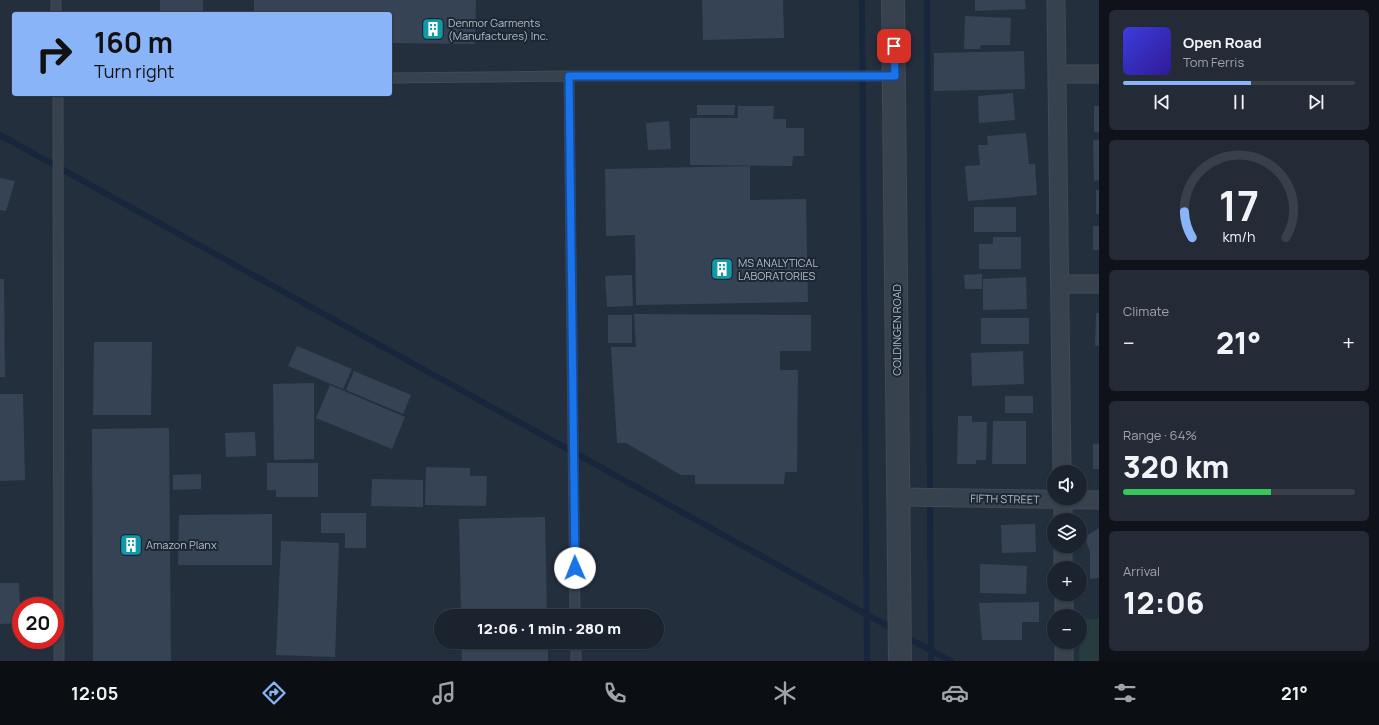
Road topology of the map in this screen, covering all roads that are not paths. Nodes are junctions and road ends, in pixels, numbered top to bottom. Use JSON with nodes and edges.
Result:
{"nodes":[{"id":1,"x":56,"y":0,"type":"edge"},
{"id":2,"x":894,"y":0,"type":"edge"},
{"id":3,"x":1056,"y":0,"type":"edge"},
{"id":4,"x":56,"y":12,"type":"edge"},
{"id":5,"x":1057,"y":74,"type":"junction"},
{"id":6,"x":1099,"y":74,"type":"edge"},
{"id":7,"x":569,"y":76,"type":"junction"},
{"id":8,"x":895,"y":76,"type":"junction"},
{"id":9,"x":392,"y":78,"type":"edge"},
{"id":10,"x":58,"y":96,"type":"edge"},
{"id":11,"x":1060,"y":284,"type":"junction"},
{"id":12,"x":1099,"y":284,"type":"edge"},
{"id":13,"x":1062,"y":465,"type":"edge"},
{"id":14,"x":907,"y":497,"type":"junction"},
{"id":15,"x":1047,"y":499,"type":"edge"},
{"id":16,"x":1087,"y":500,"type":"edge"},
{"id":17,"x":1099,"y":500,"type":"edge"},
{"id":18,"x":575,"y":609,"type":"edge"},
{"id":19,"x":576,"y":649,"type":"edge"},
{"id":20,"x":1064,"y":649,"type":"edge"},
{"id":21,"x":59,"y":661,"type":"edge"},
{"id":22,"x":576,"y":661,"type":"edge"},
{"id":23,"x":900,"y":661,"type":"edge"},
{"id":24,"x":1064,"y":661,"type":"edge"}],
"edges":[{"from":1,"to":4,"type":"lane"},
{"from":2,"to":8,"type":"street","name":"COLDINGEN ROAD"},
{"from":3,"to":5,"type":"street"},
{"from":5,"to":6,"type":"street"},
{"from":5,"to":11,"type":"street"},
{"from":7,"to":8,"type":"lane"},
{"from":7,"to":9,"type":"lane"},
{"from":7,"to":18,"type":"lane"},
{"from":8,"to":14,"type":"street","name":"COLDINGEN ROAD"},
{"from":10,"to":21,"type":"lane"},
{"from":11,"to":12,"type":"street"},
{"from":11,"to":13,"type":"street"},
{"from":14,"to":15,"type":"street","name":"FIFTH STREET"},
{"from":14,"to":23,"type":"street","name":"COLDINGEN ROAD"},
{"from":16,"to":17,"type":"street","name":"FIFTH STREET"},
{"from":19,"to":22,"type":"lane"},
{"from":20,"to":24,"type":"street"}]}
